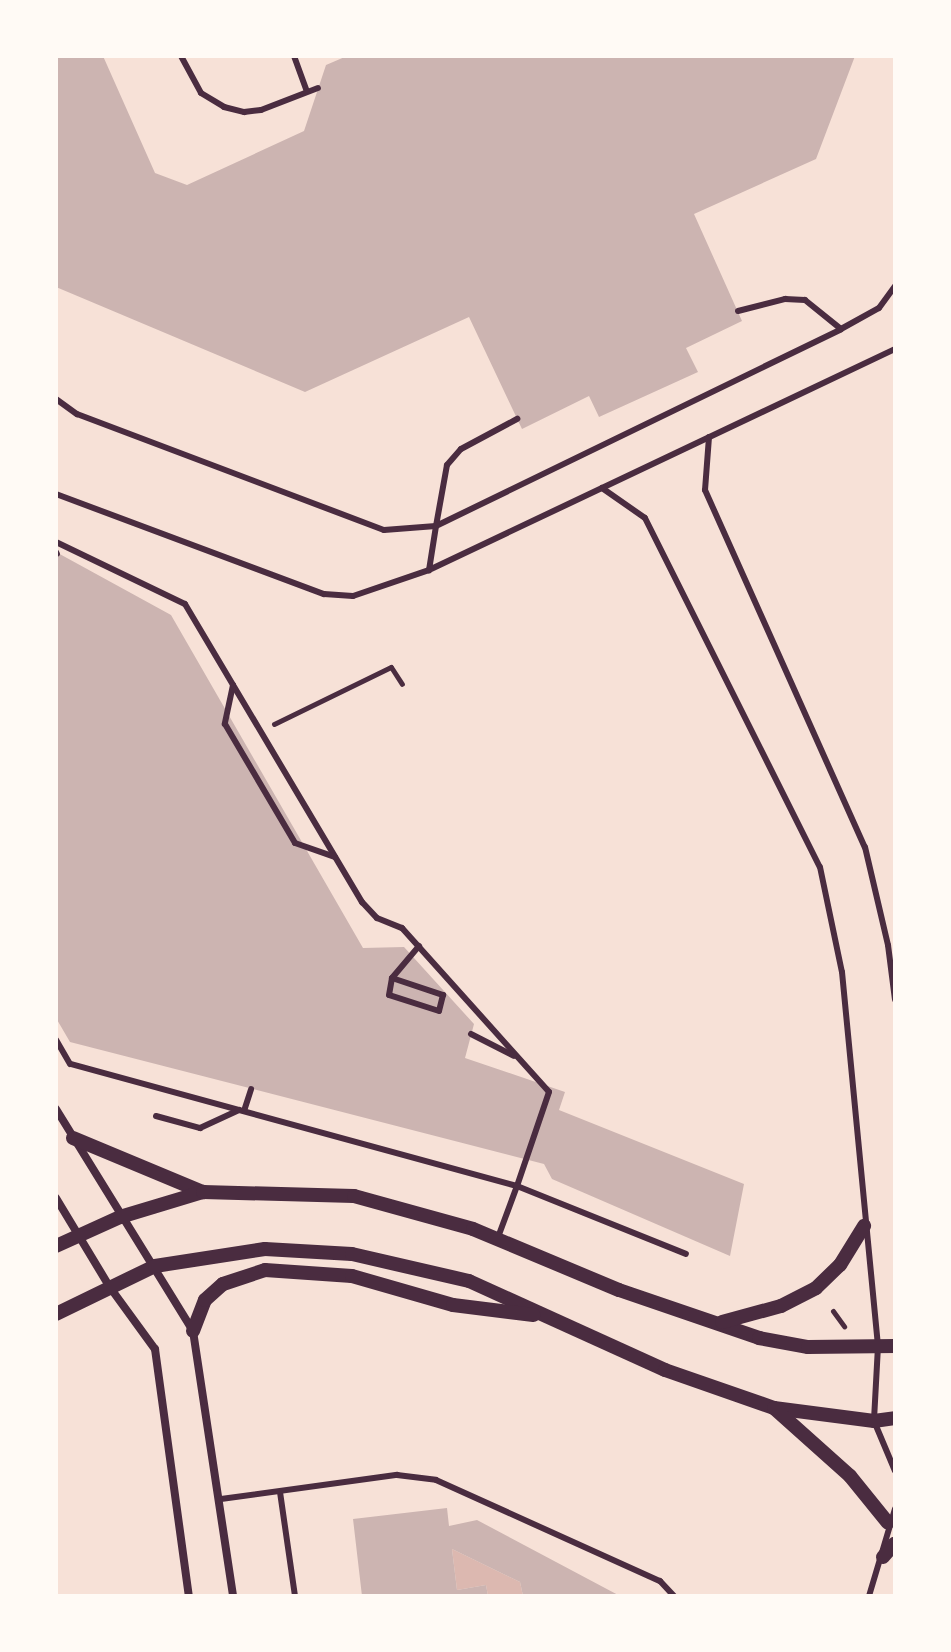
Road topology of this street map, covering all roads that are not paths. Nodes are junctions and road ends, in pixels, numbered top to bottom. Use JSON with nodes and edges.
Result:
{"nodes":[{"id":1,"x":181,"y":56,"type":"edge"},
{"id":2,"x":294,"y":56,"type":"edge"},
{"id":3,"x":318,"y":88,"type":"dead end"},
{"id":4,"x":307,"y":91,"type":"junction"},
{"id":5,"x":895,"y":286,"type":"edge"},
{"id":6,"x":738,"y":311,"type":"dead end"},
{"id":7,"x":841,"y":329,"type":"junction"},
{"id":8,"x":895,"y":349,"type":"edge"},
{"id":9,"x":56,"y":399,"type":"edge"},
{"id":10,"x":517,"y":419,"type":"dead end"},
{"id":11,"x":709,"y":437,"type":"junction"},
{"id":12,"x":602,"y":488,"type":"junction"},
{"id":13,"x":56,"y":494,"type":"edge"},
{"id":14,"x":436,"y":526,"type":"junction"},
{"id":15,"x":56,"y":542,"type":"edge"},
{"id":16,"x":429,"y":570,"type":"junction"},
{"id":17,"x":233,"y":685,"type":"junction"},
{"id":18,"x":335,"y":857,"type":"junction"},
{"id":19,"x":419,"y":946,"type":"junction"},
{"id":20,"x":392,"y":978,"type":"junction"},
{"id":21,"x":895,"y":1000,"type":"edge"},
{"id":22,"x":471,"y":1034,"type":"dead end"},
{"id":23,"x":56,"y":1040,"type":"edge"},
{"id":24,"x":520,"y":1060,"type":"junction"},
{"id":25,"x":251,"y":1089,"type":"dead end"},
{"id":26,"x":56,"y":1109,"type":"edge"},
{"id":27,"x":241,"y":1110,"type":"junction"},
{"id":28,"x":156,"y":1116,"type":"dead end"},
{"id":29,"x":73,"y":1138,"type":"junction"},
{"id":30,"x":517,"y":1186,"type":"junction"},
{"id":31,"x":203,"y":1192,"type":"junction"},
{"id":32,"x":56,"y":1198,"type":"edge"},
{"id":33,"x":120,"y":1217,"type":"junction"},
{"id":34,"x":864,"y":1226,"type":"junction"},
{"id":35,"x":76,"y":1235,"type":"junction"},
{"id":36,"x":497,"y":1240,"type":"junction"},
{"id":37,"x":56,"y":1246,"type":"edge"},
{"id":38,"x":686,"y":1254,"type":"dead end"},
{"id":39,"x":155,"y":1266,"type":"junction"},
{"id":40,"x":109,"y":1286,"type":"junction"},
{"id":41,"x":56,"y":1314,"type":"edge"},
{"id":42,"x":549,"y":1317,"type":"junction"},
{"id":43,"x":721,"y":1323,"type":"junction"},
{"id":44,"x":193,"y":1331,"type":"junction"},
{"id":45,"x":878,"y":1346,"type":"junction"},
{"id":46,"x":895,"y":1346,"type":"edge"},
{"id":47,"x":774,"y":1408,"type":"junction"},
{"id":48,"x":895,"y":1418,"type":"edge"},
{"id":49,"x":874,"y":1421,"type":"junction"},
{"id":50,"x":895,"y":1471,"type":"edge"},
{"id":51,"x":280,"y":1492,"type":"junction"},
{"id":52,"x":221,"y":1499,"type":"junction"},
{"id":53,"x":895,"y":1509,"type":"edge"},
{"id":54,"x":888,"y":1523,"type":"junction"},
{"id":55,"x":895,"y":1543,"type":"edge"},
{"id":56,"x":883,"y":1557,"type":"junction"},
{"id":57,"x":189,"y":1596,"type":"edge"},
{"id":58,"x":233,"y":1596,"type":"edge"},
{"id":59,"x":295,"y":1596,"type":"edge"},
{"id":60,"x":674,"y":1596,"type":"edge"},
{"id":61,"x":869,"y":1596,"type":"edge"}],
"edges":[{"from":1,"to":4,"type":"lane"},
{"from":2,"to":4,"type":"lane"},
{"from":3,"to":4,"type":"lane"},
{"from":5,"to":7,"type":"lane"},
{"from":6,"to":7,"type":"lane"},
{"from":7,"to":14,"type":"lane"},
{"from":8,"to":11,"type":"lane"},
{"from":9,"to":14,"type":"lane"},
{"from":10,"to":14,"type":"lane"},
{"from":11,"to":12,"type":"lane"},
{"from":11,"to":21,"type":"lane"},
{"from":12,"to":16,"type":"lane"},
{"from":12,"to":34,"type":"lane"},
{"from":13,"to":16,"type":"lane"},
{"from":14,"to":16,"type":"lane"},
{"from":15,"to":17,"type":"lane"},
{"from":17,"to":18,"type":"lane"},
{"from":17,"to":18,"type":"lane"},
{"from":18,"to":19,"type":"lane"},
{"from":19,"to":20,"type":"lane"},
{"from":19,"to":24,"type":"lane"},
{"from":20,"to":20,"type":"lane"},
{"from":22,"to":24,"type":"lane"},
{"from":23,"to":27,"type":"lane"},
{"from":24,"to":30,"type":"lane"},
{"from":25,"to":27,"type":"lane"},
{"from":26,"to":29,"type":"street"},
{"from":27,"to":28,"type":"lane"},
{"from":27,"to":30,"type":"lane"},
{"from":29,"to":31,"type":"street"},
{"from":29,"to":33,"type":"street"},
{"from":30,"to":36,"type":"lane"},
{"from":30,"to":38,"type":"lane"},
{"from":31,"to":33,"type":"street"},
{"from":31,"to":36,"type":"street"},
{"from":32,"to":35,"type":"street"},
{"from":33,"to":35,"type":"street"},
{"from":33,"to":39,"type":"street"},
{"from":34,"to":43,"type":"street"},
{"from":34,"to":45,"type":"lane"},
{"from":35,"to":37,"type":"street"},
{"from":35,"to":40,"type":"street"},
{"from":36,"to":43,"type":"street"},
{"from":39,"to":40,"type":"street"},
{"from":39,"to":42,"type":"street"},
{"from":39,"to":44,"type":"street"},
{"from":40,"to":41,"type":"street"},
{"from":40,"to":57,"type":"street"},
{"from":42,"to":44,"type":"street"},
{"from":42,"to":47,"type":"street"},
{"from":43,"to":45,"type":"street"},
{"from":44,"to":52,"type":"street"},
{"from":45,"to":46,"type":"street"},
{"from":45,"to":49,"type":"lane"},
{"from":47,"to":49,"type":"street"},
{"from":47,"to":54,"type":"street"},
{"from":48,"to":49,"type":"street"},
{"from":49,"to":50,"type":"lane"},
{"from":51,"to":52,"type":"lane"},
{"from":51,"to":59,"type":"lane"},
{"from":51,"to":60,"type":"lane"},
{"from":52,"to":58,"type":"street"},
{"from":53,"to":54,"type":"lane"},
{"from":54,"to":56,"type":"lane"},
{"from":55,"to":56,"type":"street"},
{"from":56,"to":61,"type":"lane"}]}
